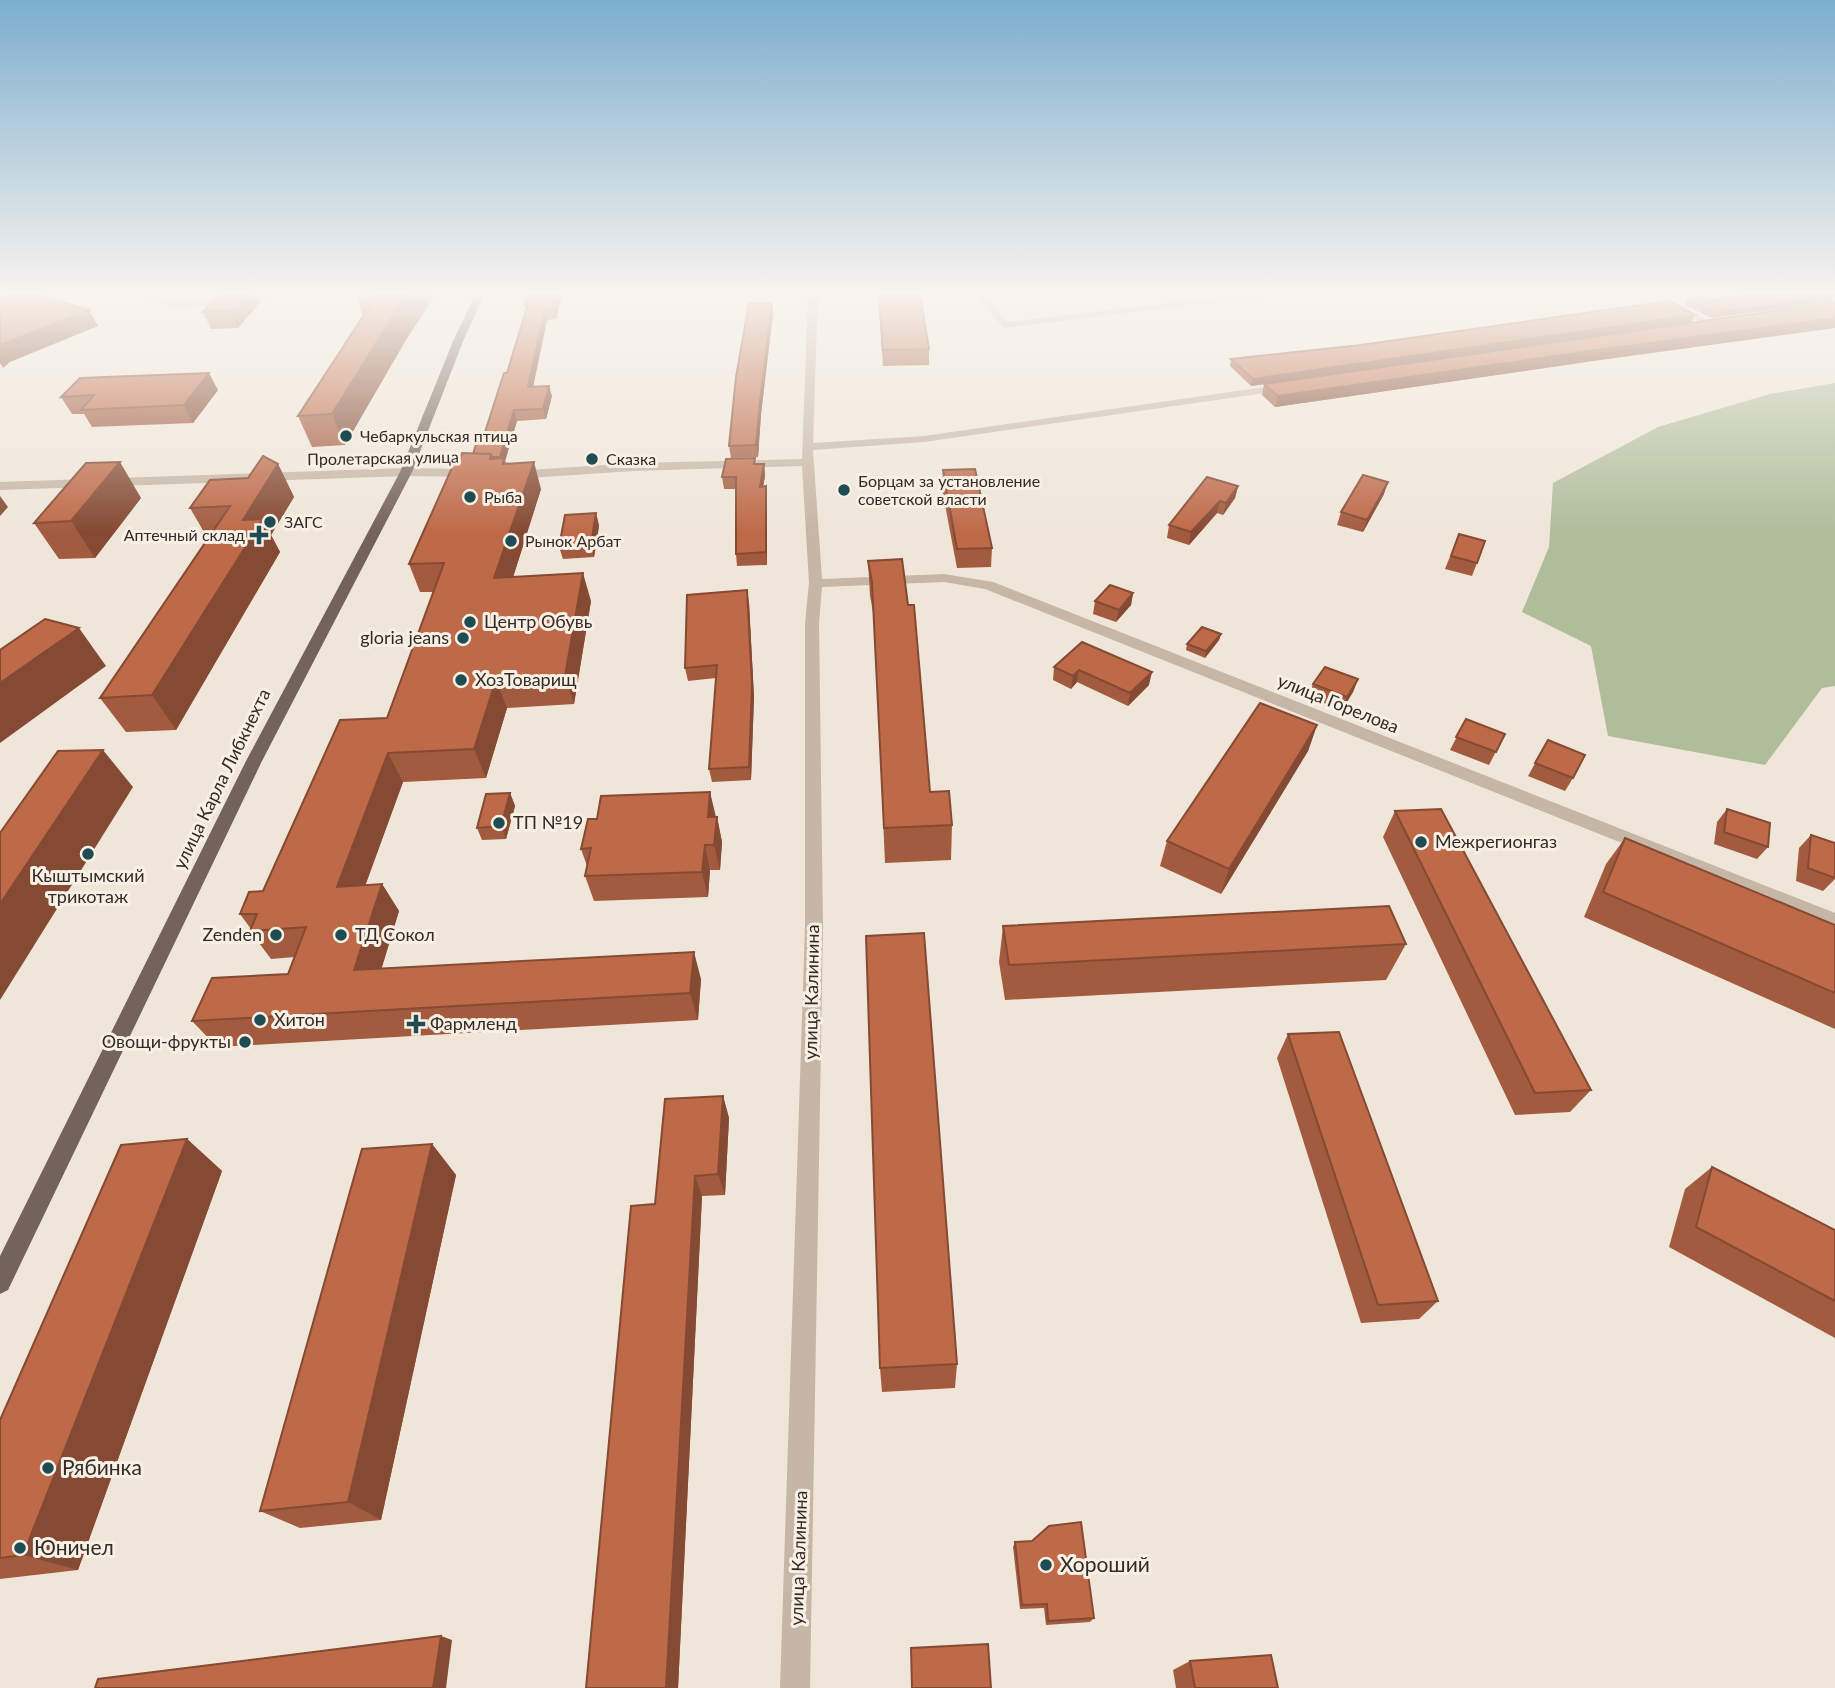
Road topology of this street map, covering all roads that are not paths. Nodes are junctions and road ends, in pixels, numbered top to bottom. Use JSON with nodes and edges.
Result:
{"nodes":[{"id":1,"x":445,"y":374,"type":"edge"},
{"id":2,"x":810,"y":374,"type":"edge"},
{"id":3,"x":1301,"y":384,"type":"edge"},
{"id":4,"x":807,"y":455,"type":"junction"},
{"id":5,"x":406,"y":471,"type":"junction"},
{"id":6,"x":0,"y":486,"type":"edge"},
{"id":7,"x":816,"y":583,"type":"junction"},
{"id":8,"x":1835,"y":921,"type":"edge"},
{"id":9,"x":0,"y":1282,"type":"edge"},
{"id":10,"x":795,"y":1688,"type":"edge"}],
"edges":[{"from":1,"to":5,"type":"main road","name":"улица Карла Либкнехта"},
{"from":2,"to":4,"type":"street","name":"улица Калинина"},
{"from":3,"to":4,"type":"street","name":"Пролетарская улица"},
{"from":4,"to":5,"type":"street","name":"Пролетарская улица"},
{"from":4,"to":7,"type":"street","name":"улица Калинина"},
{"from":5,"to":6,"type":"street","name":"Пролетарская улица"},
{"from":5,"to":9,"type":"main road","name":"улица Карла Либкнехта"},
{"from":7,"to":8,"type":"street","name":"улица Горелова"},
{"from":7,"to":10,"type":"street","name":"улица Калинина"}]}
